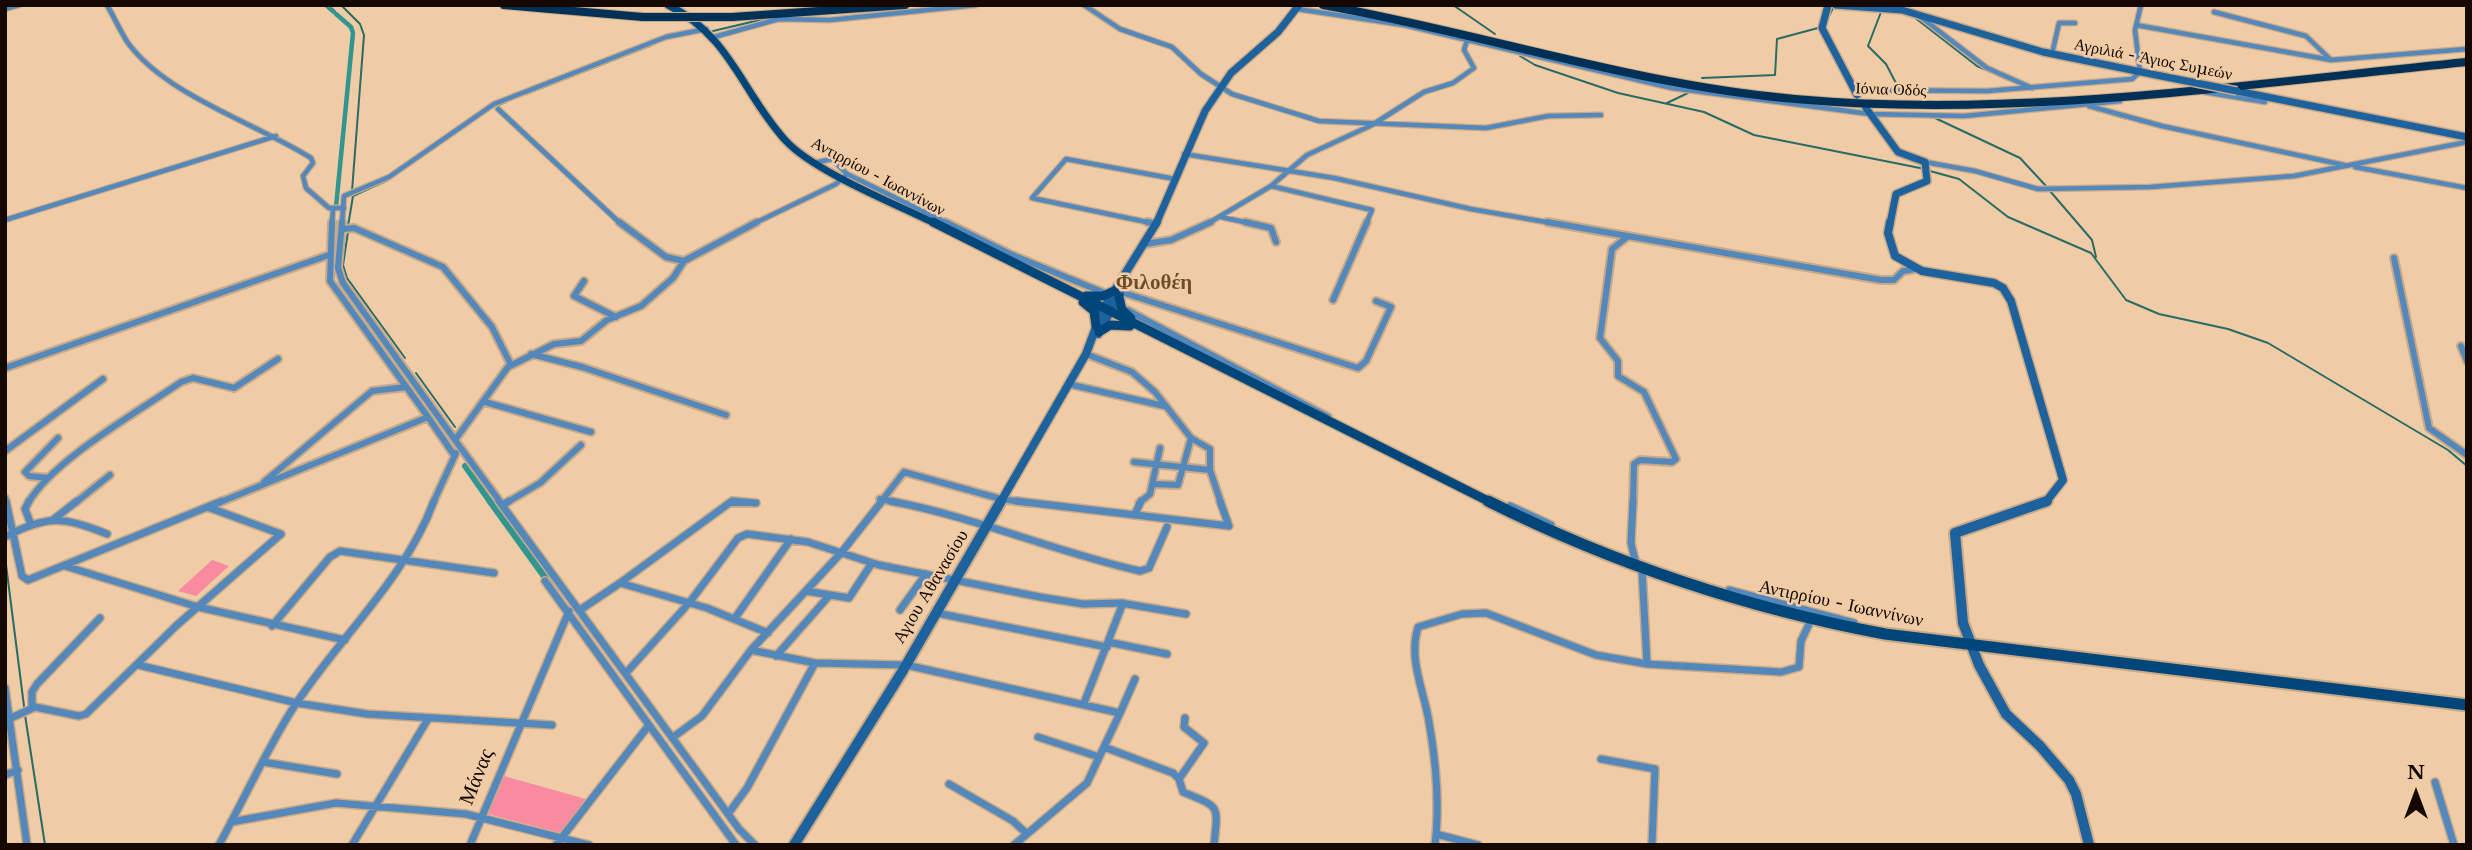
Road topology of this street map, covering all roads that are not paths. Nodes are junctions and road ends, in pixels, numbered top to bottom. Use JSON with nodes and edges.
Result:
{"nodes":[{"id":1,"x":19,"y":5,"type":"edge"},
{"id":2,"x":107,"y":5,"type":"edge"},
{"id":3,"x":504,"y":5,"type":"edge"},
{"id":4,"x":545,"y":5,"type":"edge"},
{"id":5,"x":668,"y":5,"type":"edge"},
{"id":6,"x":863,"y":5,"type":"edge"},
{"id":7,"x":905,"y":5,"type":"edge"},
{"id":8,"x":976,"y":5,"type":"edge"},
{"id":9,"x":1084,"y":5,"type":"edge"},
{"id":10,"x":1323,"y":5,"type":"edge"},
{"id":11,"x":1348,"y":5,"type":"edge"},
{"id":12,"x":1828,"y":5,"type":"edge"},
{"id":13,"x":1836,"y":5,"type":"edge"},
{"id":14,"x":2141,"y":5,"type":"edge"},
{"id":15,"x":1298,"y":7,"type":"edge"},
{"id":16,"x":1894,"y":7,"type":"edge"},
{"id":17,"x":5,"y":9,"type":"edge"},
{"id":18,"x":2214,"y":12,"type":"dead end"},
{"id":19,"x":1917,"y":13,"type":"junction"},
{"id":20,"x":644,"y":14,"type":"junction"},
{"id":21,"x":734,"y":15,"type":"junction"},
{"id":22,"x":2075,"y":23,"type":"dead end"},
{"id":23,"x":2136,"y":25,"type":"junction"},
{"id":24,"x":708,"y":29,"type":"junction"},
{"id":25,"x":713,"y":37,"type":"junction"},
{"id":26,"x":1467,"y":40,"type":"junction"},
{"id":27,"x":2467,"y":49,"type":"edge"},
{"id":28,"x":2053,"y":54,"type":"junction"},
{"id":29,"x":2332,"y":60,"type":"junction"},
{"id":30,"x":2467,"y":60,"type":"edge"},
{"id":31,"x":2458,"y":67,"type":"dead end"},
{"id":32,"x":2140,"y":72,"type":"junction"},
{"id":33,"x":2349,"y":72,"type":"junction"},
{"id":34,"x":2384,"y":74,"type":"dead end"},
{"id":35,"x":1220,"y":87,"type":"junction"},
{"id":36,"x":2035,"y":89,"type":"junction"},
{"id":37,"x":1856,"y":93,"type":"joint"},
{"id":38,"x":2265,"y":102,"type":"dead end"},
{"id":39,"x":2084,"y":105,"type":"junction"},
{"id":40,"x":498,"y":109,"type":"dead end"},
{"id":41,"x":1868,"y":111,"type":"junction"},
{"id":42,"x":1601,"y":115,"type":"dead end"},
{"id":43,"x":1372,"y":125,"type":"junction"},
{"id":44,"x":276,"y":136,"type":"junction"},
{"id":45,"x":2467,"y":140,"type":"edge"},
{"id":46,"x":1184,"y":154,"type":"junction"},
{"id":47,"x":814,"y":163,"type":"junction"},
{"id":48,"x":2348,"y":166,"type":"junction"},
{"id":49,"x":1927,"y":168,"type":"junction"},
{"id":50,"x":1287,"y":171,"type":"junction"},
{"id":51,"x":845,"y":176,"type":"junction"},
{"id":52,"x":1175,"y":179,"type":"junction"},
{"id":53,"x":1271,"y":186,"type":"junction"},
{"id":54,"x":2467,"y":188,"type":"edge"},
{"id":55,"x":344,"y":208,"type":"junction"},
{"id":56,"x":333,"y":209,"type":"junction"},
{"id":57,"x":1221,"y":217,"type":"junction"},
{"id":58,"x":5,"y":220,"type":"edge"},
{"id":59,"x":1156,"y":224,"type":"junction"},
{"id":60,"x":342,"y":229,"type":"junction"},
{"id":61,"x":1629,"y":237,"type":"junction"},
{"id":62,"x":1276,"y":242,"type":"dead end"},
{"id":63,"x":1146,"y":244,"type":"junction"},
{"id":64,"x":329,"y":255,"type":"junction"},
{"id":65,"x":2394,"y":258,"type":"dead end"},
{"id":66,"x":684,"y":261,"type":"junction"},
{"id":67,"x":1916,"y":269,"type":"junction"},
{"id":68,"x":584,"y":281,"type":"dead end"},
{"id":69,"x":1117,"y":295,"type":"junction"},
{"id":70,"x":1081,"y":298,"type":"junction"},
{"id":71,"x":1333,"y":300,"type":"dead end"},
{"id":72,"x":1376,"y":301,"type":"dead end"},
{"id":73,"x":1106,"y":311,"type":"junction"},
{"id":74,"x":616,"y":317,"type":"junction"},
{"id":75,"x":1135,"y":326,"type":"junction"},
{"id":76,"x":1097,"y":329,"type":"junction"},
{"id":77,"x":2461,"y":346,"type":"dead end"},
{"id":78,"x":531,"y":354,"type":"junction"},
{"id":79,"x":1086,"y":354,"type":"junction"},
{"id":80,"x":278,"y":359,"type":"dead end"},
{"id":81,"x":2467,"y":361,"type":"edge"},
{"id":82,"x":511,"y":365,"type":"junction"},
{"id":83,"x":5,"y":368,"type":"edge"},
{"id":84,"x":103,"y":379,"type":"dead end"},
{"id":85,"x":1068,"y":384,"type":"junction"},
{"id":86,"x":406,"y":387,"type":"junction"},
{"id":87,"x":485,"y":402,"type":"junction"},
{"id":88,"x":1164,"y":406,"type":"junction"},
{"id":89,"x":726,"y":415,"type":"dead end"},
{"id":90,"x":428,"y":417,"type":"junction"},
{"id":91,"x":1342,"y":428,"type":"junction"},
{"id":92,"x":592,"y":432,"type":"dead end"},
{"id":93,"x":58,"y":438,"type":"dead end"},
{"id":94,"x":1191,"y":438,"type":"junction"},
{"id":95,"x":455,"y":440,"type":"junction"},
{"id":96,"x":581,"y":445,"type":"dead end"},
{"id":97,"x":460,"y":448,"type":"junction"},
{"id":98,"x":1160,"y":448,"type":"dead end"},
{"id":99,"x":5,"y":451,"type":"edge"},
{"id":100,"x":454,"y":455,"type":"junction"},
{"id":101,"x":2467,"y":455,"type":"edge"},
{"id":102,"x":1134,"y":462,"type":"dead end"},
{"id":103,"x":1157,"y":464,"type":"junction"},
{"id":104,"x":1184,"y":467,"type":"junction"},
{"id":105,"x":1210,"y":470,"type":"junction"},
{"id":106,"x":110,"y":475,"type":"dead end"},
{"id":107,"x":48,"y":478,"type":"junction"},
{"id":108,"x":1153,"y":484,"type":"junction"},
{"id":109,"x":259,"y":487,"type":"junction"},
{"id":110,"x":5,"y":498,"type":"edge"},
{"id":111,"x":880,"y":499,"type":"junction"},
{"id":112,"x":1001,"y":499,"type":"junction"},
{"id":113,"x":756,"y":503,"type":"dead end"},
{"id":114,"x":504,"y":504,"type":"junction"},
{"id":115,"x":209,"y":508,"type":"junction"},
{"id":116,"x":1135,"y":514,"type":"junction"},
{"id":117,"x":54,"y":519,"type":"junction"},
{"id":118,"x":30,"y":522,"type":"junction"},
{"id":119,"x":989,"y":524,"type":"junction"},
{"id":120,"x":1167,"y":527,"type":"dead end"},
{"id":121,"x":14,"y":532,"type":"junction"},
{"id":122,"x":107,"y":534,"type":"dead end"},
{"id":123,"x":5,"y":537,"type":"edge"},
{"id":124,"x":791,"y":539,"type":"junction"},
{"id":125,"x":841,"y":553,"type":"junction"},
{"id":126,"x":404,"y":559,"type":"junction"},
{"id":127,"x":872,"y":563,"type":"junction"},
{"id":128,"x":65,"y":566,"type":"junction"},
{"id":129,"x":1638,"y":566,"type":"junction"},
{"id":130,"x":494,"y":573,"type":"dead end"},
{"id":131,"x":926,"y":574,"type":"junction"},
{"id":132,"x":956,"y":579,"type":"junction"},
{"id":133,"x":545,"y":581,"type":"dead end"},
{"id":134,"x":620,"y":583,"type":"junction"},
{"id":135,"x":806,"y":591,"type":"junction"},
{"id":136,"x":829,"y":596,"type":"junction"},
{"id":137,"x":689,"y":603,"type":"junction"},
{"id":138,"x":1123,"y":603,"type":"junction"},
{"id":139,"x":198,"y":607,"type":"junction"},
{"id":140,"x":580,"y":610,"type":"junction"},
{"id":141,"x":900,"y":610,"type":"dead end"},
{"id":142,"x":569,"y":611,"type":"junction"},
{"id":143,"x":936,"y":613,"type":"junction"},
{"id":144,"x":1186,"y":614,"type":"dead end"},
{"id":145,"x":100,"y":618,"type":"dead end"},
{"id":146,"x":735,"y":618,"type":"junction"},
{"id":147,"x":1811,"y":620,"type":"junction"},
{"id":148,"x":272,"y":626,"type":"junction"},
{"id":149,"x":1871,"y":631,"type":"junction"},
{"id":150,"x":768,"y":633,"type":"junction"},
{"id":151,"x":345,"y":640,"type":"junction"},
{"id":152,"x":1970,"y":644,"type":"junction"},
{"id":153,"x":1108,"y":645,"type":"junction"},
{"id":154,"x":751,"y":650,"type":"junction"},
{"id":155,"x":1167,"y":654,"type":"dead end"},
{"id":156,"x":776,"y":656,"type":"junction"},
{"id":157,"x":815,"y":663,"type":"junction"},
{"id":158,"x":1647,"y":664,"type":"junction"},
{"id":159,"x":138,"y":665,"type":"junction"},
{"id":160,"x":905,"y":665,"type":"junction"},
{"id":161,"x":626,"y":673,"type":"junction"},
{"id":162,"x":1135,"y":679,"type":"dead end"},
{"id":163,"x":5,"y":688,"type":"edge"},
{"id":164,"x":297,"y":703,"type":"junction"},
{"id":165,"x":1084,"y":703,"type":"junction"},
{"id":166,"x":2467,"y":705,"type":"edge"},
{"id":167,"x":32,"y":707,"type":"junction"},
{"id":168,"x":1120,"y":713,"type":"junction"},
{"id":169,"x":10,"y":718,"type":"junction"},
{"id":170,"x":1185,"y":718,"type":"dead end"},
{"id":171,"x":428,"y":719,"type":"junction"},
{"id":172,"x":519,"y":723,"type":"junction"},
{"id":173,"x":552,"y":725,"type":"dead end"},
{"id":174,"x":649,"y":726,"type":"junction"},
{"id":175,"x":1038,"y":737,"type":"dead end"},
{"id":176,"x":672,"y":738,"type":"junction"},
{"id":177,"x":1104,"y":747,"type":"junction"},
{"id":178,"x":1099,"y":757,"type":"junction"},
{"id":179,"x":1601,"y":759,"type":"dead end"},
{"id":180,"x":263,"y":762,"type":"junction"},
{"id":181,"x":18,"y":770,"type":"junction"},
{"id":182,"x":338,"y":774,"type":"dead end"},
{"id":183,"x":5,"y":775,"type":"edge"},
{"id":184,"x":1179,"y":779,"type":"junction"},
{"id":185,"x":2435,"y":782,"type":"dead end"},
{"id":186,"x":949,"y":784,"type":"dead end"},
{"id":187,"x":374,"y":806,"type":"junction"},
{"id":188,"x":728,"y":814,"type":"junction"},
{"id":189,"x":480,"y":817,"type":"junction"},
{"id":190,"x":231,"y":822,"type":"junction"},
{"id":191,"x":1026,"y":834,"type":"junction"},
{"id":192,"x":1436,"y":834,"type":"junction"},
{"id":193,"x":563,"y":836,"type":"junction"},
{"id":194,"x":27,"y":845,"type":"edge"},
{"id":195,"x":219,"y":845,"type":"edge"},
{"id":196,"x":352,"y":845,"type":"edge"},
{"id":197,"x":470,"y":845,"type":"edge"},
{"id":198,"x":556,"y":845,"type":"edge"},
{"id":199,"x":589,"y":845,"type":"edge"},
{"id":200,"x":736,"y":845,"type":"edge"},
{"id":201,"x":755,"y":845,"type":"edge"},
{"id":202,"x":794,"y":845,"type":"edge"},
{"id":203,"x":1014,"y":845,"type":"edge"},
{"id":204,"x":1214,"y":845,"type":"edge"},
{"id":205,"x":1435,"y":845,"type":"edge"},
{"id":206,"x":1478,"y":845,"type":"edge"},
{"id":207,"x":1652,"y":845,"type":"edge"},
{"id":208,"x":2089,"y":845,"type":"edge"},
{"id":209,"x":2454,"y":845,"type":"edge"}],
"edges":[{"from":1,"to":17,"type":"street"},
{"from":2,"to":44,"type":"street"},
{"from":3,"to":20,"type":"highway"},
{"from":4,"to":20,"type":"highway"},
{"from":5,"to":24,"type":"main road","name":"Αντιρρίου - Ιωαννίνων"},
{"from":6,"to":21,"type":"highway"},
{"from":7,"to":21,"type":"highway"},
{"from":8,"to":25,"type":"street"},
{"from":9,"to":35,"type":"street"},
{"from":10,"to":33,"type":"highway","name":"Ιόνια Οδός"},
{"from":11,"to":30,"type":"highway","name":"Ιόνια Οδός"},
{"from":12,"to":37,"type":"main road"},
{"from":13,"to":16,"type":"main road","name":"Αγριλιά - Άγιος Συμεών"},
{"from":14,"to":23,"type":"street"},
{"from":15,"to":26,"type":"street"},
{"from":15,"to":35,"type":"main road","name":"Αγιου Αθανασίου"},
{"from":16,"to":19,"type":"main road","name":"Αγριλιά - Άγιος Συμεών"},
{"from":18,"to":29,"type":"street"},
{"from":19,"to":28,"type":"main road","name":"Αγριλιά - Άγιος Συμεών"},
{"from":19,"to":36,"type":"street"},
{"from":20,"to":21,"type":"highway","bridge":true},
{"from":22,"to":28,"type":"street"},
{"from":23,"to":29,"type":"street"},
{"from":23,"to":32,"type":"street"},
{"from":24,"to":25,"type":"main road","name":"Αντιρρίου - Ιωαννίνων"},
{"from":24,"to":55,"type":"street"},
{"from":25,"to":47,"type":"main road","name":"Αντιρρίου - Ιωαννίνων"},
{"from":26,"to":41,"type":"street"},
{"from":26,"to":43,"type":"street"},
{"from":27,"to":29,"type":"street"},
{"from":28,"to":32,"type":"main road","name":"Αγριλιά - Άγιος Συμεών"},
{"from":30,"to":31,"type":"highway"},
{"from":30,"to":33,"type":"highway","name":"Ιόνια Οδός"},
{"from":32,"to":36,"type":"street"},
{"from":32,"to":45,"type":"main road","name":"Αγριλιά - Άγιος Συμεών","bridge":true},
{"from":33,"to":34,"type":"highway"},
{"from":35,"to":43,"type":"street"},
{"from":35,"to":46,"type":"main road","name":"Αγιου Αθανασίου"},
{"from":36,"to":37,"type":"street"},
{"from":38,"to":39,"type":"street"},
{"from":39,"to":41,"type":"street"},
{"from":39,"to":48,"type":"street"},
{"from":40,"to":66,"type":"street"},
{"from":41,"to":49,"type":"main road"},
{"from":42,"to":43,"type":"street"},
{"from":43,"to":50,"type":"street"},
{"from":44,"to":56,"type":"street"},
{"from":44,"to":58,"type":"street"},
{"from":45,"to":48,"type":"street"},
{"from":46,"to":50,"type":"street"},
{"from":46,"to":52,"type":"main road","name":"Αγιου Αθανασίου"},
{"from":47,"to":51,"type":"main road","name":"Αντιρρίου - Ιωαννίνων"},
{"from":47,"to":51,"type":"street"},
{"from":48,"to":49,"type":"street"},
{"from":48,"to":54,"type":"street"},
{"from":49,"to":67,"type":"main road"},
{"from":50,"to":53,"type":"street"},
{"from":50,"to":61,"type":"street"},
{"from":51,"to":66,"type":"street"},
{"from":51,"to":69,"type":"street"},
{"from":51,"to":70,"type":"main road","name":"Αντιρρίου - Ιωαννίνων"},
{"from":52,"to":59,"type":"main road","name":"Αγιου Αθανασίου"},
{"from":52,"to":59,"type":"street"},
{"from":53,"to":57,"type":"street"},
{"from":53,"to":71,"type":"street"},
{"from":55,"to":56,"type":"street"},
{"from":55,"to":60,"type":"street"},
{"from":56,"to":64,"type":"street"},
{"from":57,"to":62,"type":"street"},
{"from":57,"to":63,"type":"street"},
{"from":59,"to":63,"type":"main road","name":"Αγιου Αθανασίου"},
{"from":60,"to":82,"type":"street"},
{"from":60,"to":95,"type":"street"},
{"from":61,"to":67,"type":"street"},
{"from":61,"to":129,"type":"street"},
{"from":63,"to":69,"type":"main road","name":"Αγιου Αθανασίου"},
{"from":64,"to":83,"type":"street"},
{"from":64,"to":86,"type":"street"},
{"from":65,"to":101,"type":"street"},
{"from":66,"to":74,"type":"street"},
{"from":67,"to":152,"type":"main road"},
{"from":68,"to":74,"type":"street"},
{"from":69,"to":70,"type":"main road"},
{"from":69,"to":72,"type":"street"},
{"from":69,"to":73,"type":"main road","name":"Αγιου Αθανασίου"},
{"from":69,"to":75,"type":"main road"},
{"from":69,"to":91,"type":"street"},
{"from":70,"to":73,"type":"main road","name":"Αντιρρίου - Ιωαννίνων"},
{"from":70,"to":76,"type":"main road"},
{"from":73,"to":75,"type":"main road","name":"Αντιρρίου - Ιωαννίνων"},
{"from":73,"to":76,"type":"main road","name":"Αγιου Αθανασίου"},
{"from":74,"to":78,"type":"street"},
{"from":75,"to":76,"type":"main road"},
{"from":75,"to":91,"type":"main road","name":"Αντιρρίου - Ιωαννίνων"},
{"from":76,"to":79,"type":"main road","name":"Αγιου Αθανασίου"},
{"from":77,"to":81,"type":"street"},
{"from":78,"to":82,"type":"street"},
{"from":78,"to":89,"type":"street"},
{"from":79,"to":85,"type":"main road","name":"Αγιου Αθανασίου"},
{"from":79,"to":88,"type":"street"},
{"from":80,"to":107,"type":"street"},
{"from":82,"to":87,"type":"street"},
{"from":84,"to":99,"type":"street"},
{"from":85,"to":88,"type":"street"},
{"from":85,"to":112,"type":"main road","name":"Αγιου Αθανασίου"},
{"from":86,"to":90,"type":"street"},
{"from":86,"to":109,"type":"street"},
{"from":87,"to":92,"type":"street"},
{"from":87,"to":95,"type":"street"},
{"from":88,"to":94,"type":"street"},
{"from":90,"to":100,"type":"street"},
{"from":90,"to":109,"type":"street"},
{"from":91,"to":129,"type":"main road","name":"Αντιρρίου - Ιωαννίνων"},
{"from":93,"to":107,"type":"street"},
{"from":94,"to":104,"type":"street"},
{"from":94,"to":105,"type":"street"},
{"from":95,"to":97,"type":"street"},
{"from":96,"to":114,"type":"street"},
{"from":97,"to":100,"type":"street"},
{"from":97,"to":114,"type":"street"},
{"from":98,"to":103,"type":"street"},
{"from":100,"to":126,"type":"street"},
{"from":102,"to":103,"type":"street"},
{"from":103,"to":104,"type":"street"},
{"from":103,"to":108,"type":"street"},
{"from":104,"to":105,"type":"street"},
{"from":104,"to":108,"type":"street"},
{"from":105,"to":116,"type":"street"},
{"from":106,"to":117,"type":"street"},
{"from":107,"to":118,"type":"street"},
{"from":108,"to":116,"type":"street"},
{"from":109,"to":115,"type":"street"},
{"from":110,"to":121,"type":"street"},
{"from":111,"to":112,"type":"street"},
{"from":111,"to":119,"type":"street"},
{"from":111,"to":125,"type":"street"},
{"from":112,"to":116,"type":"street"},
{"from":112,"to":119,"type":"main road","name":"Αγιου Αθανασίου"},
{"from":113,"to":134,"type":"street"},
{"from":114,"to":140,"type":"street"},
{"from":115,"to":128,"type":"street"},
{"from":115,"to":139,"type":"street"},
{"from":117,"to":118,"type":"street"},
{"from":117,"to":122,"type":"street"},
{"from":118,"to":121,"type":"street"},
{"from":119,"to":120,"type":"street"},
{"from":119,"to":132,"type":"main road","name":"Αγιου Αθανασίου"},
{"from":121,"to":123,"type":"street"},
{"from":121,"to":128,"type":"street"},
{"from":124,"to":125,"type":"street"},
{"from":124,"to":137,"type":"street"},
{"from":124,"to":146,"type":"street"},
{"from":125,"to":127,"type":"street"},
{"from":125,"to":135,"type":"street"},
{"from":126,"to":130,"type":"street"},
{"from":126,"to":148,"type":"street"},
{"from":126,"to":151,"type":"street"},
{"from":127,"to":131,"type":"street"},
{"from":127,"to":136,"type":"street"},
{"from":128,"to":139,"type":"street"},
{"from":129,"to":147,"type":"main road","name":"Αντιρρίου - Ιωαννίνων"},
{"from":129,"to":149,"type":"street"},
{"from":129,"to":158,"type":"street"},
{"from":131,"to":132,"type":"street"},
{"from":131,"to":141,"type":"street"},
{"from":132,"to":138,"type":"street"},
{"from":132,"to":143,"type":"main road","name":"Αγιου Αθανασίου"},
{"from":133,"to":142,"type":"street"},
{"from":134,"to":137,"type":"street"},
{"from":134,"to":140,"type":"street"},
{"from":135,"to":136,"type":"street"},
{"from":135,"to":150,"type":"street"},
{"from":136,"to":156,"type":"street"},
{"from":137,"to":146,"type":"street"},
{"from":137,"to":161,"type":"street"},
{"from":138,"to":144,"type":"street"},
{"from":138,"to":153,"type":"street"},
{"from":139,"to":148,"type":"street"},
{"from":139,"to":159,"type":"street"},
{"from":140,"to":161,"type":"street"},
{"from":142,"to":172,"type":"street","name":"Μάνας"},
{"from":142,"to":174,"type":"street"},
{"from":143,"to":153,"type":"street"},
{"from":143,"to":160,"type":"main road","name":"Αγιου Αθανασίου"},
{"from":145,"to":167,"type":"street"},
{"from":146,"to":150,"type":"street"},
{"from":147,"to":149,"type":"main road","name":"Αντιρρίου - Ιωαννίνων"},
{"from":147,"to":158,"type":"street"},
{"from":148,"to":151,"type":"street"},
{"from":149,"to":152,"type":"main road","name":"Αντιρρίου - Ιωαννίνων"},
{"from":150,"to":154,"type":"street"},
{"from":151,"to":164,"type":"street"},
{"from":152,"to":166,"type":"main road","name":"Αντιρρίου - Ιωαννίνων"},
{"from":152,"to":208,"type":"main road"},
{"from":153,"to":155,"type":"street"},
{"from":153,"to":165,"type":"street"},
{"from":154,"to":156,"type":"street"},
{"from":154,"to":176,"type":"street"},
{"from":156,"to":157,"type":"street"},
{"from":157,"to":160,"type":"street"},
{"from":157,"to":188,"type":"street"},
{"from":158,"to":192,"type":"street"},
{"from":159,"to":164,"type":"street"},
{"from":159,"to":167,"type":"street"},
{"from":160,"to":165,"type":"street"},
{"from":160,"to":202,"type":"main road","name":"Αγιου Αθανασίου"},
{"from":161,"to":176,"type":"street"},
{"from":162,"to":168,"type":"street"},
{"from":163,"to":169,"type":"street"},
{"from":164,"to":171,"type":"street"},
{"from":164,"to":180,"type":"street"},
{"from":165,"to":168,"type":"street"},
{"from":167,"to":169,"type":"street"},
{"from":168,"to":177,"type":"street"},
{"from":169,"to":181,"type":"street"},
{"from":170,"to":184,"type":"street"},
{"from":171,"to":172,"type":"street"},
{"from":171,"to":187,"type":"street"},
{"from":172,"to":173,"type":"street"},
{"from":172,"to":189,"type":"street","name":"Μάνας"},
{"from":174,"to":193,"type":"street"},
{"from":174,"to":200,"type":"street"},
{"from":175,"to":178,"type":"street"},
{"from":176,"to":188,"type":"street"},
{"from":177,"to":178,"type":"street"},
{"from":177,"to":184,"type":"street"},
{"from":178,"to":191,"type":"street"},
{"from":179,"to":207,"type":"street"},
{"from":180,"to":182,"type":"street"},
{"from":180,"to":190,"type":"street"},
{"from":181,"to":183,"type":"street"},
{"from":181,"to":194,"type":"street"},
{"from":184,"to":204,"type":"street"},
{"from":185,"to":209,"type":"street"},
{"from":186,"to":191,"type":"street"},
{"from":187,"to":189,"type":"street"},
{"from":187,"to":190,"type":"street"},
{"from":187,"to":196,"type":"street"},
{"from":188,"to":201,"type":"street"},
{"from":189,"to":193,"type":"street"},
{"from":189,"to":197,"type":"street","name":"Μάνας"},
{"from":190,"to":195,"type":"street"},
{"from":191,"to":203,"type":"street"},
{"from":192,"to":205,"type":"street"},
{"from":192,"to":206,"type":"street"},
{"from":193,"to":198,"type":"street"},
{"from":193,"to":199,"type":"street"}]}
